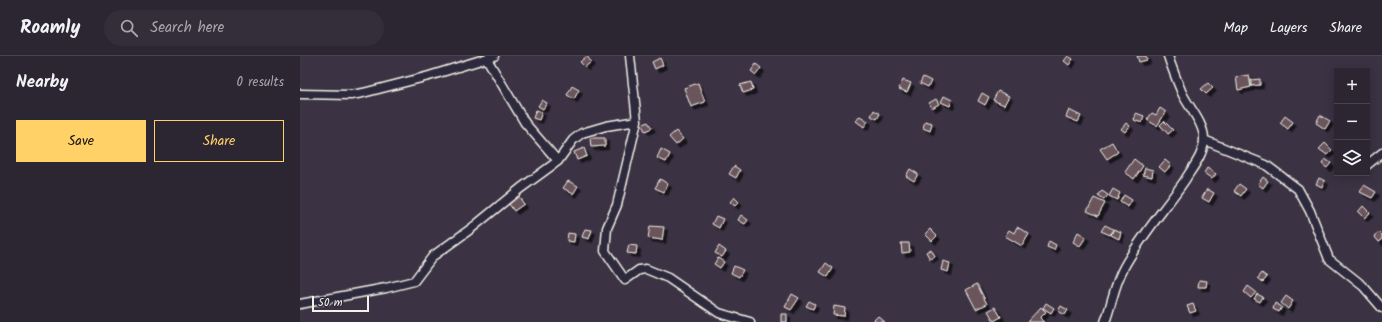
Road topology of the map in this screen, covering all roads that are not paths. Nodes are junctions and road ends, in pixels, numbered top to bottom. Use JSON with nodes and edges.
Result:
{"nodes":[{"id":1,"x":630,"y":56,"type":"edge"},
{"id":2,"x":1168,"y":56,"type":"edge"},
{"id":3,"x":490,"y":57,"type":"edge"},
{"id":4,"x":300,"y":94,"type":"edge"},
{"id":5,"x":637,"y":121,"type":"junction"},
{"id":6,"x":1204,"y":140,"type":"junction"},
{"id":7,"x":1382,"y":153,"type":"edge"},
{"id":8,"x":558,"y":161,"type":"junction"},
{"id":9,"x":1370,"y":163,"type":"edge"},
{"id":10,"x":300,"y":304,"type":"edge"},
{"id":11,"x":1382,"y":308,"type":"edge"},
{"id":12,"x":750,"y":322,"type":"edge"},
{"id":13,"x":1105,"y":322,"type":"edge"}],
"edges":[{"from":1,"to":5,"type":"street"},
{"from":2,"to":6,"type":"street"},
{"from":3,"to":4,"type":"street"},
{"from":3,"to":8,"type":"street"},
{"from":5,"to":8,"type":"street"},
{"from":5,"to":12,"type":"street"},
{"from":6,"to":11,"type":"street"},
{"from":6,"to":13,"type":"street"},
{"from":7,"to":9,"type":"street"},
{"from":8,"to":10,"type":"street"}]}
